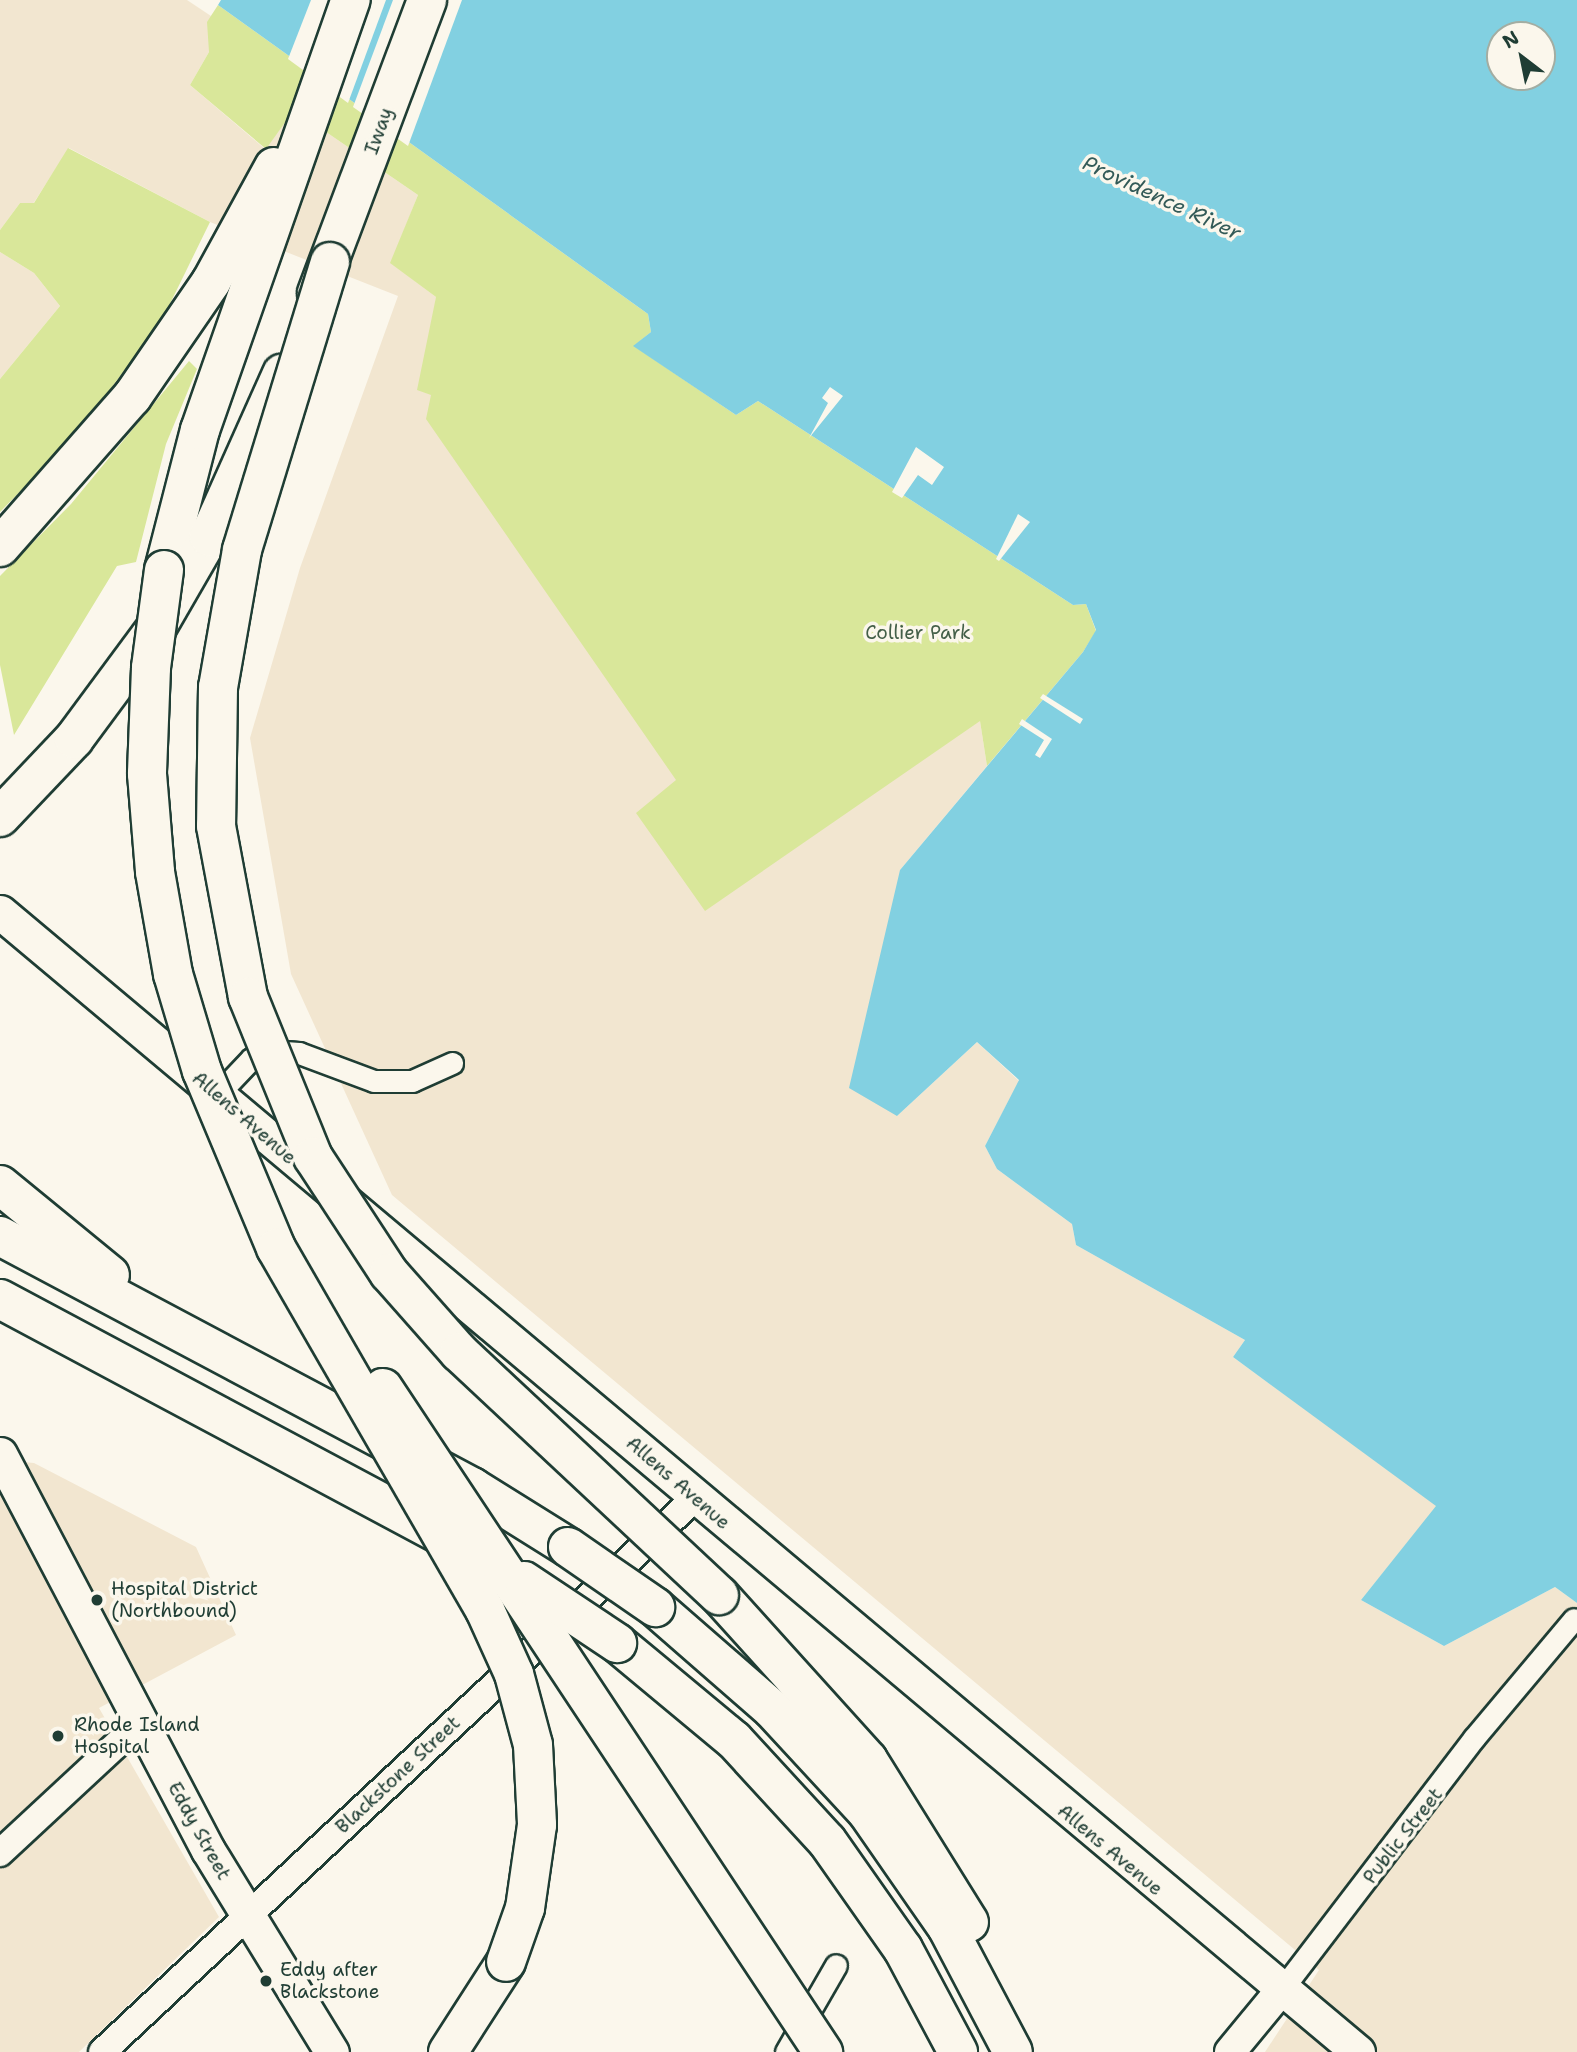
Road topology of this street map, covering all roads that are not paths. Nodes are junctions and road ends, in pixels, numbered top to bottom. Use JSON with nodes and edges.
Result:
{"nodes":[{"id":1,"x":351,"y":0,"type":"edge"},
{"id":2,"x":427,"y":0,"type":"edge"},
{"id":3,"x":256,"y":232,"type":"junction"},
{"id":4,"x":330,"y":262,"type":"junction"},
{"id":5,"x":0,"y":547,"type":"edge"},
{"id":6,"x":0,"y":817,"type":"edge"},
{"id":7,"x":0,"y":912,"type":"edge"},
{"id":8,"x":452,"y":1063,"type":"dead end"},
{"id":9,"x":217,"y":1095,"type":"junction"},
{"id":10,"x":242,"y":1168,"type":"junction"},
{"id":11,"x":0,"y":1185,"type":"edge"},
{"id":12,"x":0,"y":1236,"type":"edge"},
{"id":13,"x":0,"y":1298,"type":"edge"},
{"id":14,"x":173,"y":1328,"type":"junction"},
{"id":15,"x":0,"y":1454,"type":"edge"},
{"id":16,"x":695,"y":1499,"type":"junction"},
{"id":17,"x":1574,"y":1619,"type":"dead end"},
{"id":18,"x":139,"y":1724,"type":"junction"},
{"id":19,"x":0,"y":1853,"type":"edge"},
{"id":20,"x":248,"y":1915,"type":"junction"},
{"id":21,"x":836,"y":1965,"type":"dead end"},
{"id":22,"x":1282,"y":1989,"type":"junction"},
{"id":23,"x":102,"y":2052,"type":"edge"},
{"id":24,"x":332,"y":2052,"type":"edge"},
{"id":25,"x":448,"y":2052,"type":"edge"},
{"id":26,"x":786,"y":2052,"type":"edge"},
{"id":27,"x":823,"y":2052,"type":"edge"},
{"id":28,"x":958,"y":2052,"type":"edge"},
{"id":29,"x":1015,"y":2052,"type":"edge"},
{"id":30,"x":1230,"y":2052,"type":"edge"},
{"id":31,"x":1358,"y":2052,"type":"edge"}],
"edges":[{"from":1,"to":3,"type":"highway"},
{"from":2,"to":4,"type":"highway","name":"Iway"},
{"from":3,"to":5,"type":"highway"},
{"from":3,"to":10,"type":"highway","bridge":true},
{"from":4,"to":6,"type":"highway","bridge":true},
{"from":4,"to":29,"type":"highway","bridge":true},
{"from":7,"to":9,"type":"main road","name":"Allens Avenue"},
{"from":8,"to":9,"type":"street"},
{"from":9,"to":16,"type":"main road","name":"Allens Avenue"},
{"from":10,"to":25,"type":"highway","bridge":true},
{"from":10,"to":27,"type":"highway","bridge":true},
{"from":11,"to":14,"type":"highway"},
{"from":12,"to":14,"type":"highway"},
{"from":13,"to":28,"type":"highway","bridge":true},
{"from":14,"to":29,"type":"highway","bridge":true},
{"from":15,"to":18,"type":"main road","name":"Eddy Street"},
{"from":16,"to":20,"type":"street","name":"Blackstone Street"},
{"from":16,"to":22,"type":"main road","name":"Allens Avenue"},
{"from":17,"to":22,"type":"street","name":"Public Street"},
{"from":18,"to":19,"type":"street"},
{"from":18,"to":20,"type":"main road","name":"Eddy Street"},
{"from":20,"to":23,"type":"street","name":"Blackstone Street"},
{"from":20,"to":24,"type":"main road","name":"Eddy Street"},
{"from":21,"to":26,"type":"street"},
{"from":22,"to":30,"type":"main road","name":"Public Street"},
{"from":22,"to":31,"type":"main road","name":"Allens Avenue"}]}
